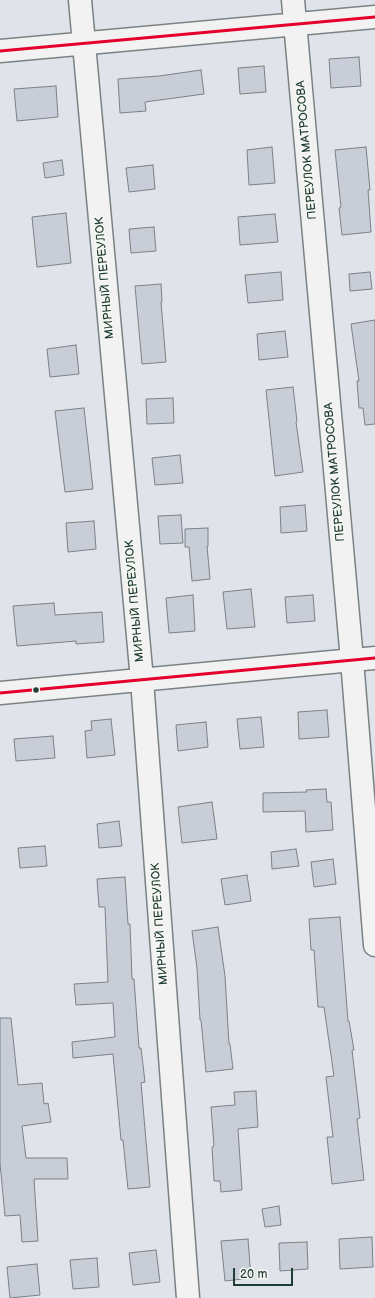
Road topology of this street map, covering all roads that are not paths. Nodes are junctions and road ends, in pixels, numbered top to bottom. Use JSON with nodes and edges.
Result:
{"nodes":[{"id":1,"x":80,"y":0,"type":"edge"},
{"id":2,"x":293,"y":0,"type":"edge"},
{"id":3,"x":375,"y":17,"type":"edge"},
{"id":4,"x":296,"y":24,"type":"junction"},
{"id":5,"x":84,"y":43,"type":"junction"},
{"id":6,"x":0,"y":51,"type":"edge"},
{"id":7,"x":375,"y":658,"type":"edge"},
{"id":8,"x":352,"y":660,"type":"junction"},
{"id":9,"x":142,"y":680,"type":"junction"},
{"id":10,"x":0,"y":693,"type":"edge"},
{"id":11,"x":375,"y":945,"type":"edge"},
{"id":12,"x":188,"y":1298,"type":"edge"}],
"edges":[{"from":1,"to":5,"type":"street","name":"МИРНЫЙ ПЕРЕУЛОК"},
{"from":2,"to":4,"type":"street","name":"ПЕРЕУЛОК МАТРОСОВА"},
{"from":3,"to":4,"type":"street"},
{"from":4,"to":5,"type":"street"},
{"from":4,"to":8,"type":"street","name":"ПЕРЕУЛОК МАТРОСОВА"},
{"from":5,"to":6,"type":"street"},
{"from":5,"to":9,"type":"street","name":"МИРНЫЙ ПЕРЕУЛОК"},
{"from":7,"to":8,"type":"street"},
{"from":8,"to":9,"type":"street"},
{"from":8,"to":11,"type":"street","name":"ПЕРЕУЛОК МАТРОСОВА"},
{"from":9,"to":10,"type":"street"},
{"from":9,"to":12,"type":"street","name":"МИРНЫЙ ПЕРЕУЛОК"}]}
